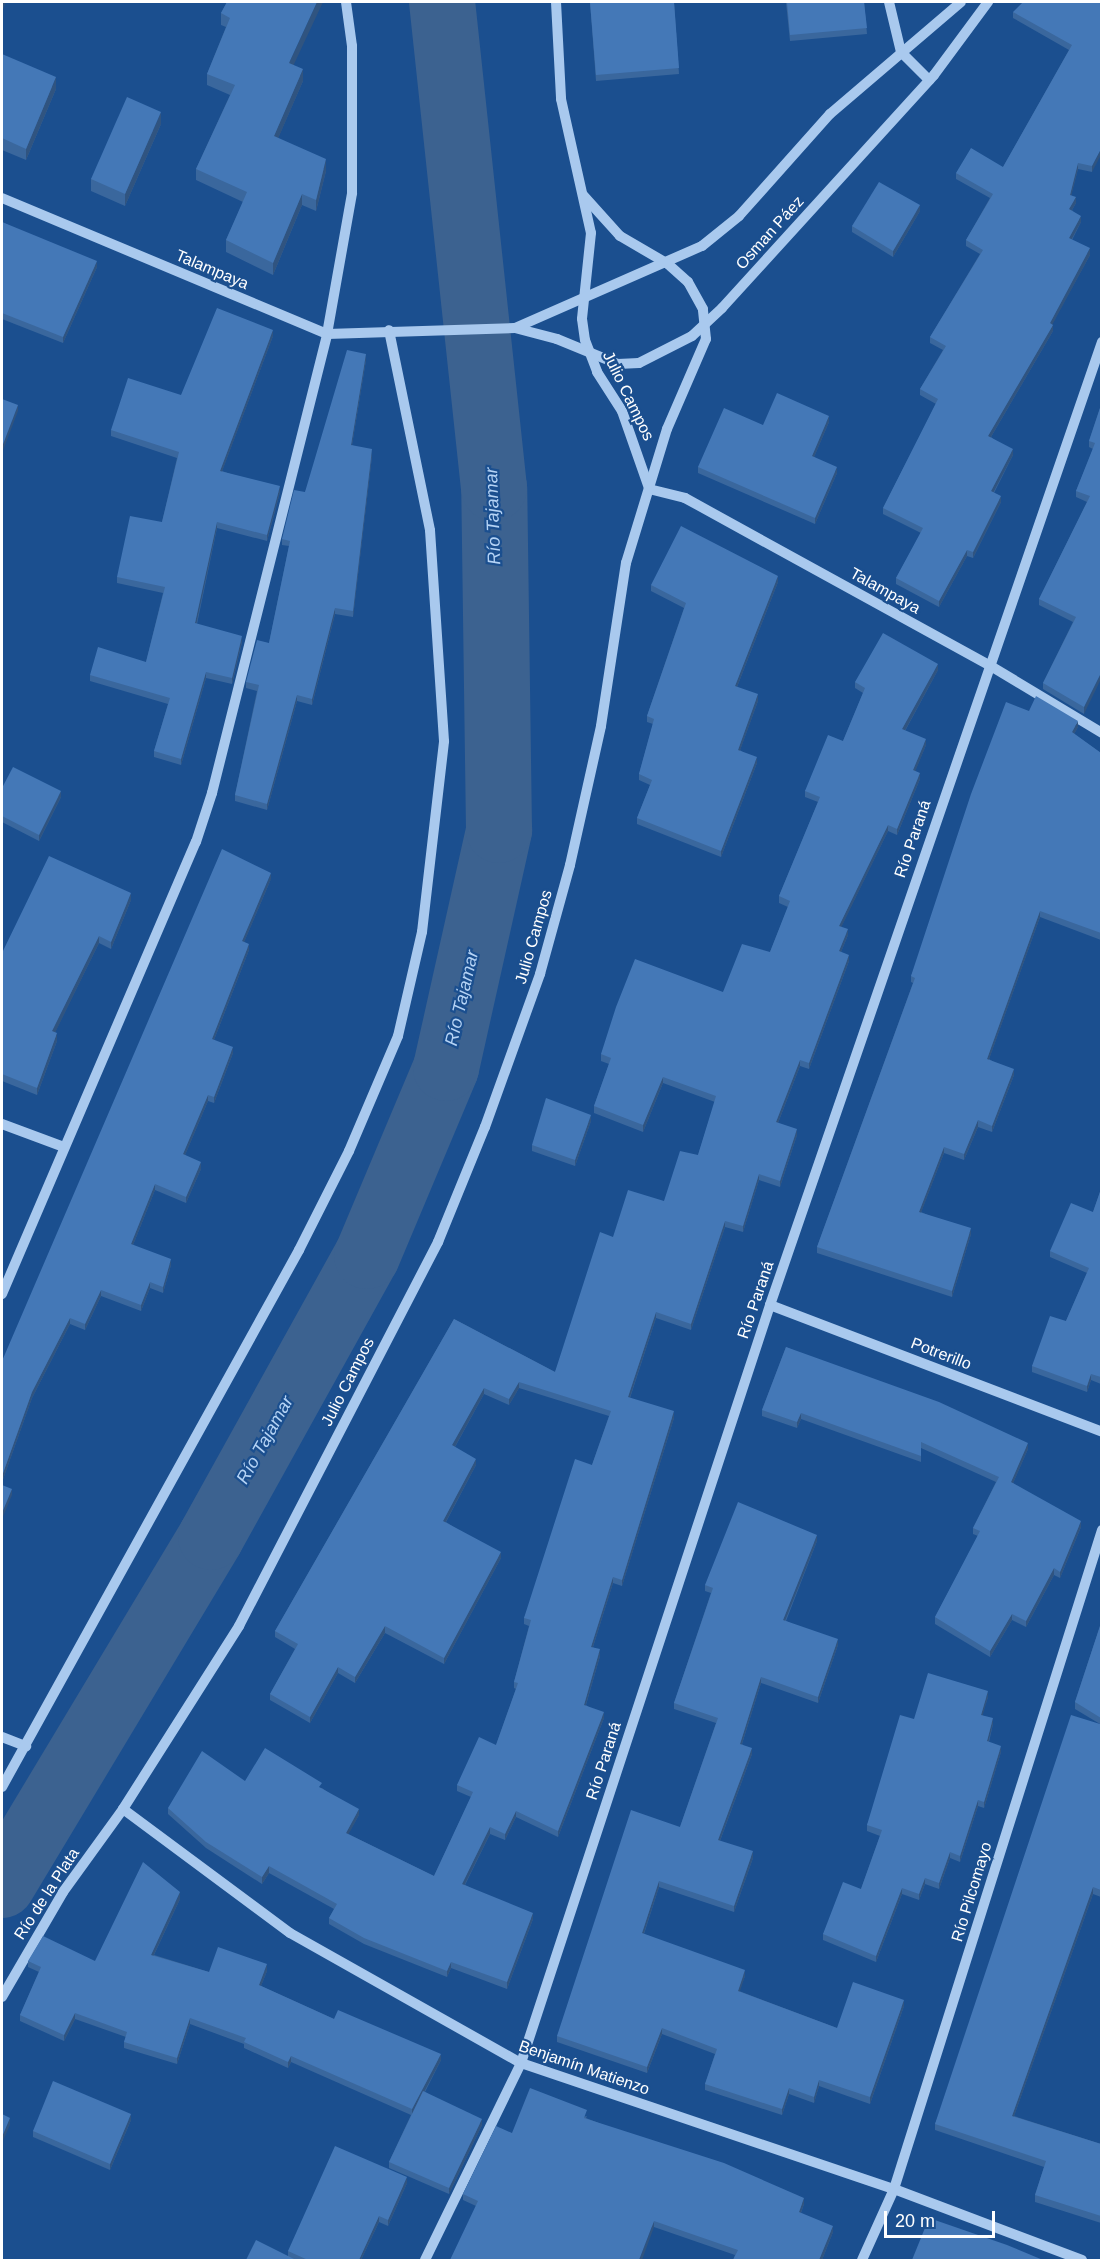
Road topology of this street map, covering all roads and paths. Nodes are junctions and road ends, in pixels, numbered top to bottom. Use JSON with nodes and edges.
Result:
{"nodes":[{"id":1,"x":346,"y":2,"type":"edge"},
{"id":2,"x":556,"y":2,"type":"edge"},
{"id":3,"x":889,"y":2,"type":"edge"},
{"id":4,"x":961,"y":2,"type":"edge"},
{"id":5,"x":988,"y":2,"type":"edge"},
{"id":6,"x":902,"y":52,"type":"junction"},
{"id":7,"x":929,"y":80,"type":"junction"},
{"id":8,"x":583,"y":195,"type":"junction"},
{"id":9,"x":2,"y":198,"type":"edge"},
{"id":10,"x":668,"y":264,"type":"junction"},
{"id":11,"x":585,"y":297,"type":"junction"},
{"id":12,"x":704,"y":324,"type":"junction"},
{"id":13,"x":515,"y":328,"type":"junction"},
{"id":14,"x":418,"y":329,"type":"joint"},
{"id":15,"x":389,"y":330,"type":"junction"},
{"id":16,"x":327,"y":334,"type":"junction"},
{"id":17,"x":1101,"y":342,"type":"edge"},
{"id":18,"x":590,"y":355,"type":"junction"},
{"id":19,"x":649,"y":489,"type":"junction"},
{"id":20,"x":988,"y":665,"type":"junction"},
{"id":21,"x":1101,"y":733,"type":"edge"},
{"id":22,"x":2,"y":1124,"type":"edge"},
{"id":23,"x":64,"y":1147,"type":"junction"},
{"id":24,"x":2,"y":1294,"type":"edge"},
{"id":25,"x":770,"y":1305,"type":"junction"},
{"id":26,"x":1101,"y":1432,"type":"edge"},
{"id":27,"x":1101,"y":1530,"type":"edge"},
{"id":28,"x":2,"y":1737,"type":"edge"},
{"id":29,"x":26,"y":1746,"type":"junction"},
{"id":30,"x":2,"y":1787,"type":"edge"},
{"id":31,"x":123,"y":1809,"type":"junction"},
{"id":32,"x":2,"y":1997,"type":"edge"},
{"id":33,"x":521,"y":2063,"type":"junction"},
{"id":34,"x":894,"y":2189,"type":"junction"},
{"id":35,"x":425,"y":2260,"type":"edge"},
{"id":36,"x":862,"y":2260,"type":"edge"},
{"id":37,"x":1082,"y":2260,"type":"edge"}],
"edges":[{"from":1,"to":16,"type":"street"},
{"from":2,"to":8,"type":"street","name":"Julio Campos"},
{"from":3,"to":6,"type":"street"},
{"from":4,"to":6,"type":"street","name":"Osman Páez"},
{"from":5,"to":7,"type":"street","name":"Osman Páez"},
{"from":6,"to":7,"type":"street"},
{"from":6,"to":10,"type":"street","name":"Osman Páez"},
{"from":7,"to":12,"type":"street","name":"Osman Páez"},
{"from":8,"to":10,"type":"street"},
{"from":8,"to":11,"type":"street","name":"Julio Campos"},
{"from":9,"to":16,"type":"street","name":"Talampaya"},
{"from":10,"to":11,"type":"street","name":"Osman Páez"},
{"from":10,"to":12,"type":"street"},
{"from":11,"to":13,"type":"street","name":"Osman Páez"},
{"from":11,"to":18,"type":"street","name":"Julio Campos"},
{"from":12,"to":18,"type":"street","name":"Osman Páez"},
{"from":12,"to":19,"type":"street"},
{"from":13,"to":14,"type":"street","name":"Osman Páez"},
{"from":13,"to":18,"type":"street","name":"Osman Páez"},
{"from":14,"to":15,"type":"street","name":"Talampaya"},
{"from":15,"to":16,"type":"street","name":"Talampaya"},
{"from":15,"to":29,"type":"street"},
{"from":16,"to":23,"type":"street"},
{"from":17,"to":20,"type":"street","name":"Río Paraná"},
{"from":18,"to":19,"type":"street","name":"Julio Campos"},
{"from":19,"to":20,"type":"street","name":"Talampaya"},
{"from":19,"to":31,"type":"street","name":"Julio Campos"},
{"from":20,"to":21,"type":"street","name":"Talampaya"},
{"from":20,"to":25,"type":"street","name":"Río Paraná"},
{"from":22,"to":23,"type":"street"},
{"from":23,"to":24,"type":"street"},
{"from":25,"to":26,"type":"street","name":"Potrerillo"},
{"from":25,"to":33,"type":"street","name":"Río Paraná"},
{"from":27,"to":34,"type":"street","name":"Río Pilcomayo"},
{"from":28,"to":29,"type":"street"},
{"from":29,"to":30,"type":"street"},
{"from":31,"to":32,"type":"street","name":"Río de la Plata"},
{"from":31,"to":33,"type":"street","name":"Benjamín Matienzo"},
{"from":33,"to":34,"type":"street","name":"Benjamín Matienzo"},
{"from":33,"to":35,"type":"street","name":"Río Paraná"},
{"from":34,"to":36,"type":"street","name":"Río Pilcomayo"},
{"from":34,"to":37,"type":"street","name":"Benjamín Matienzo"}]}
